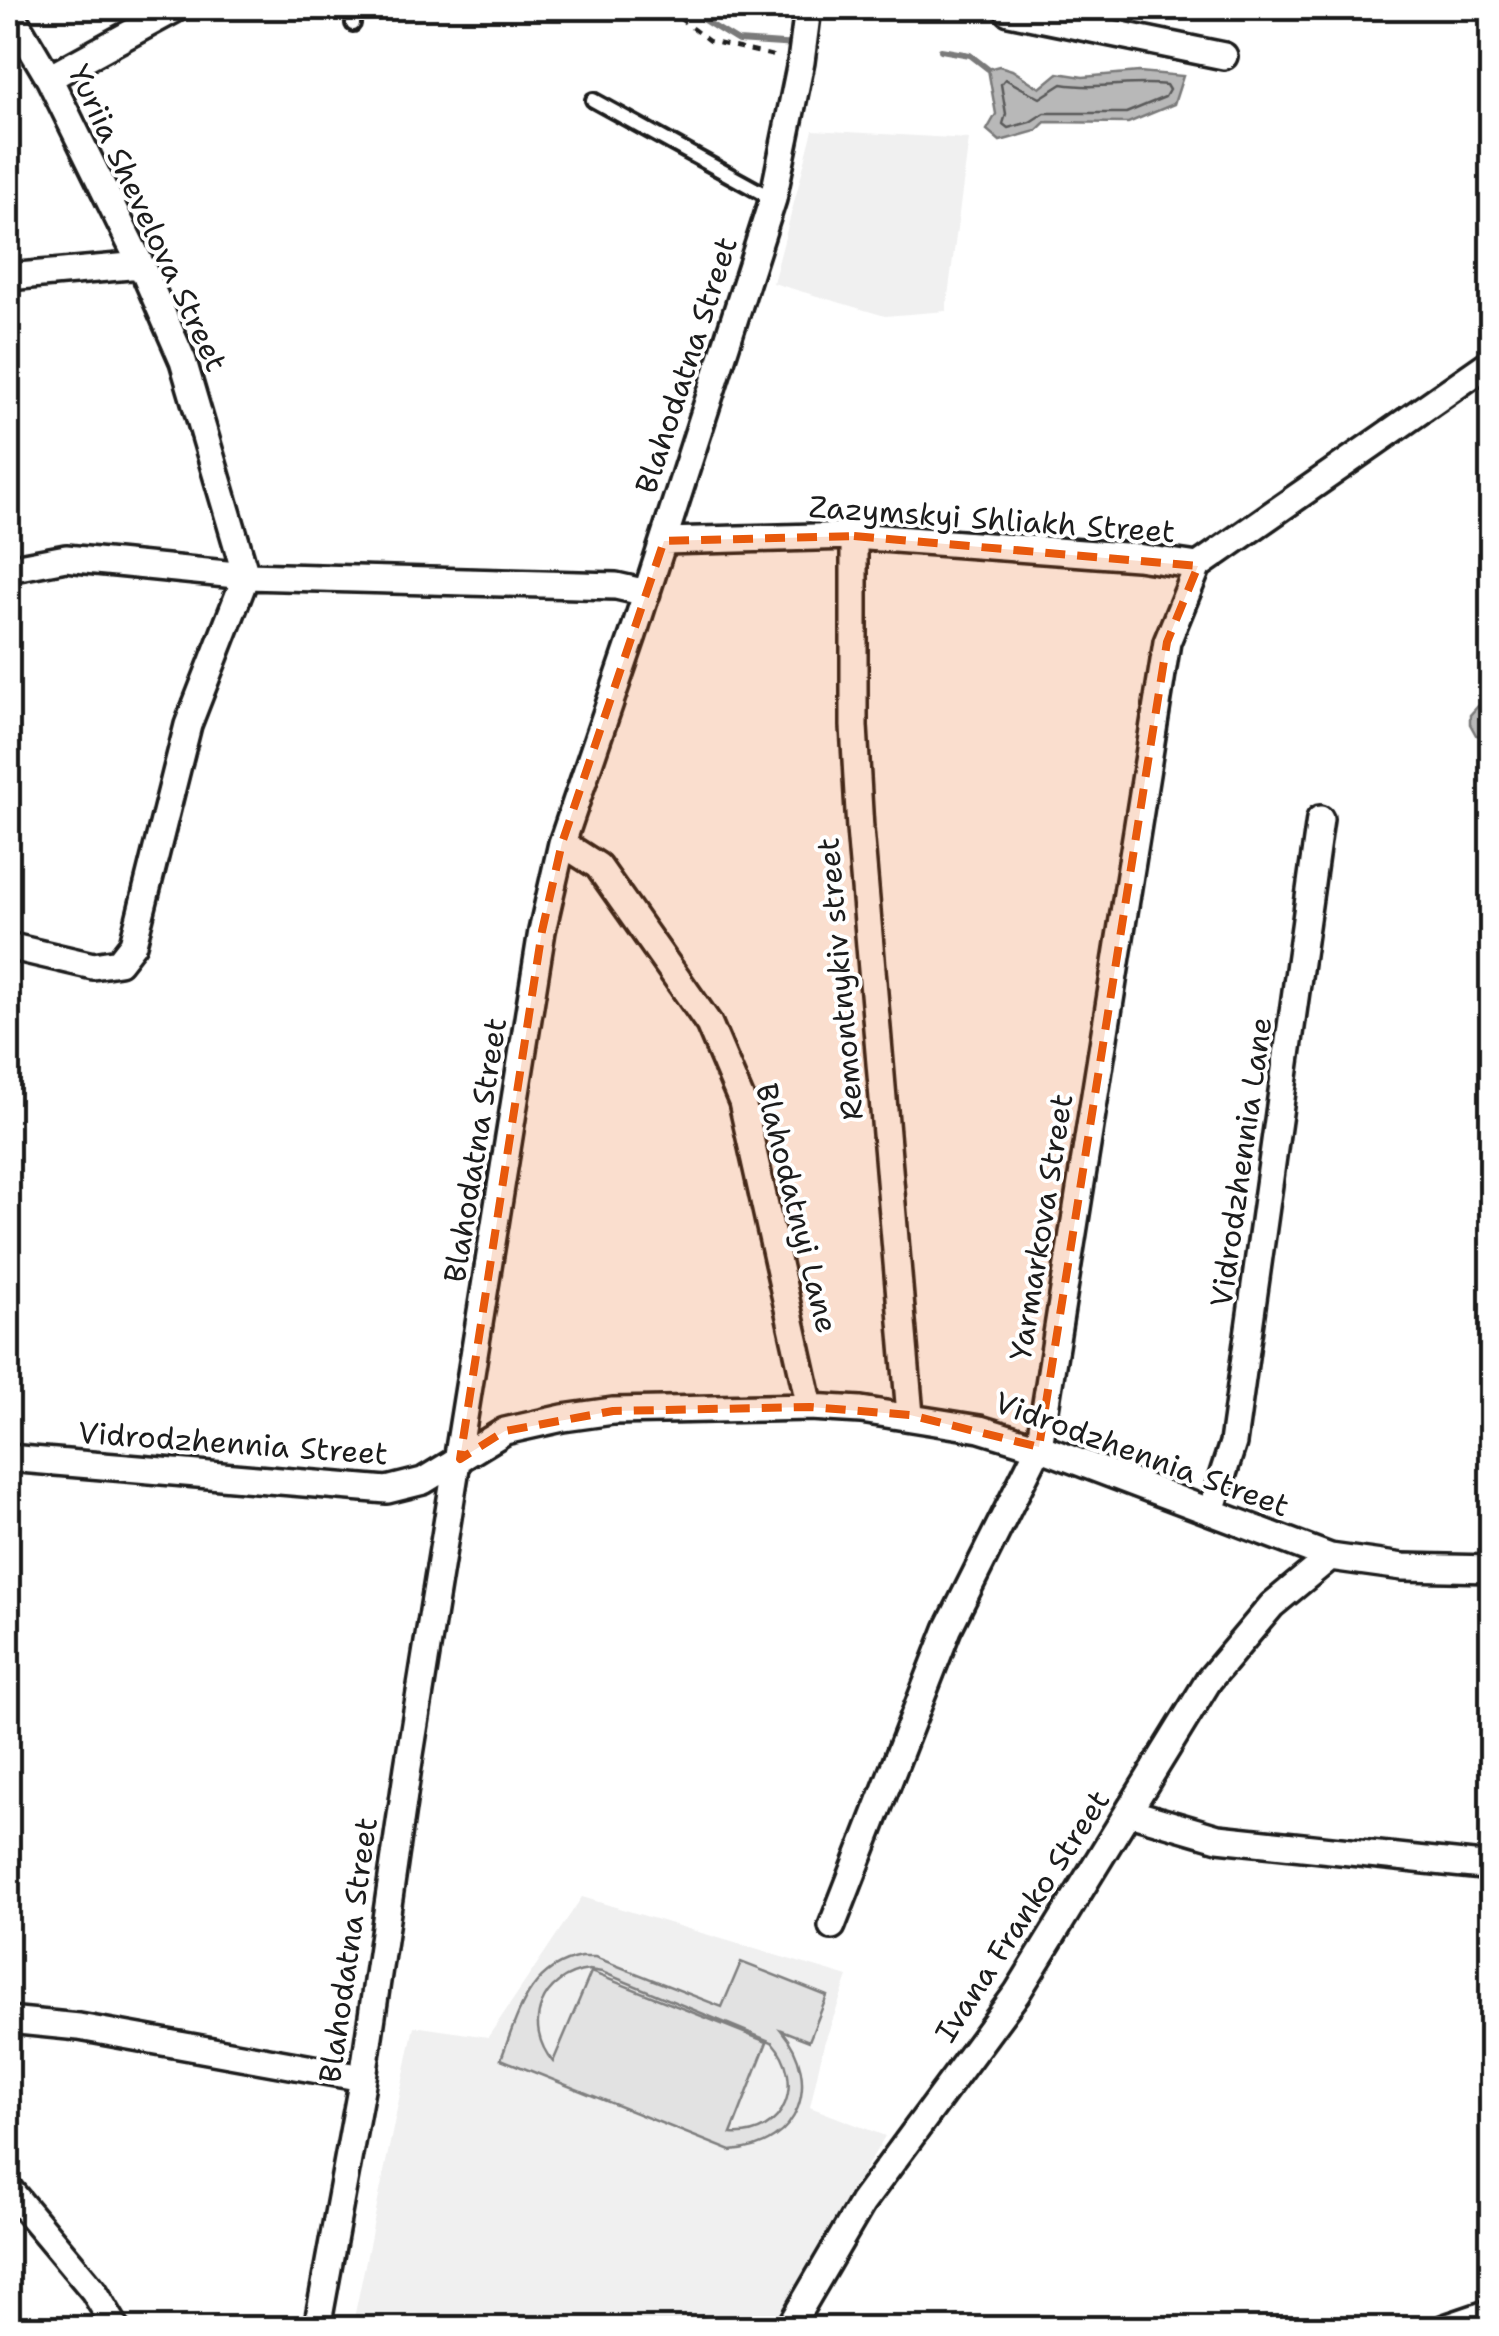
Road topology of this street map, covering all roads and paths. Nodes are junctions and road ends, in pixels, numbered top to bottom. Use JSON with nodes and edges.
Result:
{"nodes":[{"id":1,"x":177,"y":8,"type":"edge"},
{"id":2,"x":354,"y":8,"type":"edge"},
{"id":3,"x":666,"y":8,"type":"edge"},
{"id":4,"x":808,"y":8,"type":"edge"},
{"id":5,"x":1010,"y":8,"type":"edge"},
{"id":6,"x":8,"y":9,"type":"edge"},
{"id":7,"x":354,"y":24,"type":"dead end"},
{"id":8,"x":1224,"y":56,"type":"dead end"},
{"id":9,"x":801,"y":62,"type":"junction"},
{"id":10,"x":49,"y":78,"type":"junction"},
{"id":11,"x":593,"y":100,"type":"dead end"},
{"id":12,"x":772,"y":199,"type":"junction"},
{"id":13,"x":142,"y":265,"type":"junction"},
{"id":14,"x":8,"y":277,"type":"edge"},
{"id":15,"x":1492,"y":361,"type":"edge"},
{"id":16,"x":854,"y":536,"type":"junction"},
{"id":17,"x":664,"y":541,"type":"junction"},
{"id":18,"x":1198,"y":566,"type":"junction"},
{"id":19,"x":8,"y":569,"type":"edge"},
{"id":20,"x":246,"y":576,"type":"junction"},
{"id":21,"x":647,"y":593,"type":"junction"},
{"id":22,"x":1320,"y":820,"type":"dead end"},
{"id":23,"x":562,"y":842,"type":"junction"},
{"id":24,"x":8,"y":946,"type":"edge"},
{"id":25,"x":810,"y":1407,"type":"junction"},
{"id":26,"x":910,"y":1416,"type":"junction"},
{"id":27,"x":1039,"y":1447,"type":"junction"},
{"id":28,"x":8,"y":1458,"type":"edge"},
{"id":29,"x":460,"y":1460,"type":"junction"},
{"id":30,"x":1211,"y":1511,"type":"junction"},
{"id":31,"x":1330,"y":1556,"type":"junction"},
{"id":32,"x":1492,"y":1569,"type":"edge"},
{"id":33,"x":1129,"y":1812,"type":"junction"},
{"id":34,"x":1492,"y":1867,"type":"edge"},
{"id":35,"x":832,"y":1926,"type":"dead end"},
{"id":36,"x":8,"y":2020,"type":"edge"},
{"id":37,"x":363,"y":2078,"type":"junction"},
{"id":38,"x":8,"y":2188,"type":"edge"},
{"id":39,"x":1492,"y":2312,"type":"edge"},
{"id":40,"x":116,"y":2328,"type":"edge"},
{"id":41,"x":317,"y":2328,"type":"edge"},
{"id":42,"x":790,"y":2328,"type":"edge"},
{"id":43,"x":1444,"y":2328,"type":"edge"}],
"edges":[{"from":1,"to":10,"type":"street"},
{"from":2,"to":7,"type":"lane"},
{"from":3,"to":9,"type":"path"},
{"from":4,"to":9,"type":"street","name":"Blahodatna Street"},
{"from":5,"to":8,"type":"street"},
{"from":6,"to":10,"type":"street","name":"Yuriia Shevelova Street"},
{"from":9,"to":12,"type":"street","name":"Blahodatna Street"},
{"from":10,"to":13,"type":"street","name":"Yuriia Shevelova Street"},
{"from":11,"to":12,"type":"lane"},
{"from":12,"to":17,"type":"street","name":"Blahodatna Street"},
{"from":13,"to":14,"type":"street"},
{"from":13,"to":20,"type":"street","name":"Yuriia Shevelova Street"},
{"from":15,"to":18,"type":"street","name":"Zazymskyi Shliakh Street"},
{"from":16,"to":17,"type":"street","name":"Zazymskyi Shliakh Street"},
{"from":16,"to":18,"type":"street","name":"Zazymskyi Shliakh Street"},
{"from":16,"to":26,"type":"street","name":"Remontnykiv street"},
{"from":17,"to":21,"type":"street","name":"Blahodatna Street"},
{"from":18,"to":27,"type":"street","name":"Yarmarkova Street"},
{"from":19,"to":20,"type":"street"},
{"from":20,"to":21,"type":"street"},
{"from":20,"to":24,"type":"street"},
{"from":21,"to":23,"type":"street","name":"Blahodatna Street"},
{"from":22,"to":30,"type":"street","name":"Vidrodzhennia Lane"},
{"from":23,"to":25,"type":"street","name":"Blahodatnyi Lane"},
{"from":23,"to":29,"type":"street","name":"Blahodatna Street"},
{"from":25,"to":26,"type":"street","name":"Vidrodzhennia Street"},
{"from":25,"to":29,"type":"street","name":"Vidrodzhennia Street"},
{"from":26,"to":27,"type":"street","name":"Vidrodzhennia Street"},
{"from":27,"to":30,"type":"street","name":"Vidrodzhennia Street"},
{"from":27,"to":35,"type":"street","name":"Yarmarkova Street"},
{"from":28,"to":29,"type":"street","name":"Vidrodzhennia Street"},
{"from":29,"to":37,"type":"street","name":"Blahodatna Street"},
{"from":30,"to":31,"type":"street","name":"Vidrodzhennia Street"},
{"from":31,"to":32,"type":"street","name":"Vidrodzhennia Street"},
{"from":31,"to":33,"type":"street","name":"Ivana Franko Street"},
{"from":33,"to":34,"type":"street"},
{"from":33,"to":42,"type":"street","name":"Ivana Franko Street"},
{"from":36,"to":37,"type":"street"},
{"from":37,"to":41,"type":"street","name":"Blahodatna Street"},
{"from":38,"to":40,"type":"street"},
{"from":39,"to":43,"type":"street"}]}
